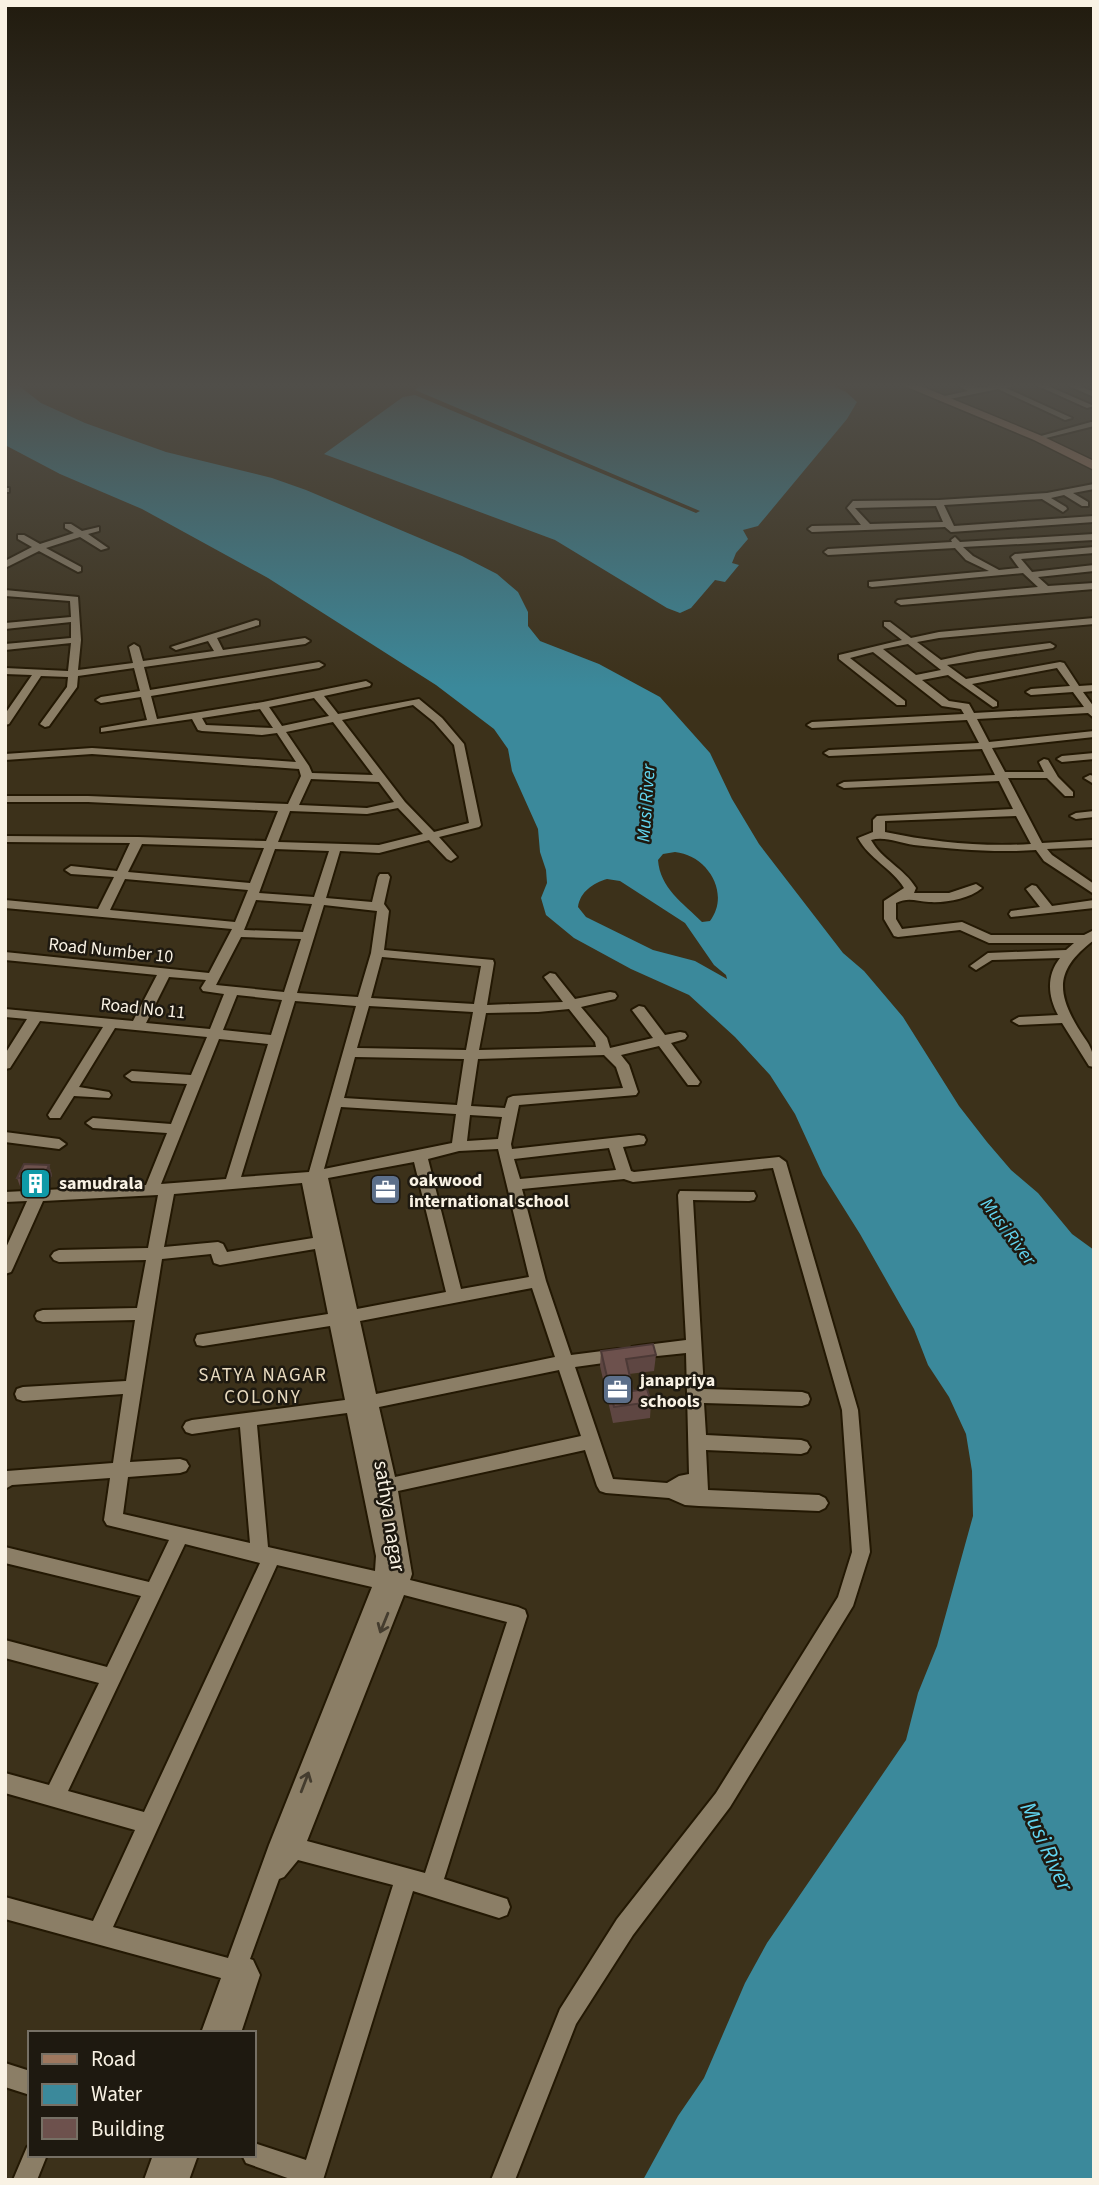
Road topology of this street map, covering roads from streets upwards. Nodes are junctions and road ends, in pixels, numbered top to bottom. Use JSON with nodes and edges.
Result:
{"nodes":[{"id":1,"x":1094,"y":486,"type":"edge"},
{"id":2,"x":1065,"y":492,"type":"junction"},
{"id":3,"x":1042,"y":496,"type":"junction"},
{"id":4,"x":939,"y":503,"type":"junction"},
{"id":5,"x":1085,"y":504,"type":"dead end"},
{"id":6,"x":1063,"y":509,"type":"dead end"},
{"id":7,"x":1094,"y":519,"type":"edge"},
{"id":8,"x":68,"y":526,"type":"dead end"},
{"id":9,"x":867,"y":526,"type":"junction"},
{"id":10,"x":949,"y":526,"type":"junction"},
{"id":11,"x":96,"y":529,"type":"dead end"},
{"id":12,"x":812,"y":529,"type":"dead end"},
{"id":13,"x":81,"y":534,"type":"junction"},
{"id":14,"x":21,"y":537,"type":"dead end"},
{"id":15,"x":1094,"y":537,"type":"edge"},
{"id":16,"x":957,"y":545,"type":"junction"},
{"id":17,"x":39,"y":547,"type":"junction"},
{"id":18,"x":104,"y":548,"type":"dead end"},
{"id":19,"x":1094,"y":550,"type":"edge"},
{"id":20,"x":828,"y":552,"type":"dead end"},
{"id":21,"x":5,"y":565,"type":"edge"},
{"id":22,"x":1094,"y":568,"type":"edge"},
{"id":23,"x":78,"y":569,"type":"dead end"},
{"id":24,"x":997,"y":573,"type":"junction"},
{"id":25,"x":1027,"y":573,"type":"junction"},
{"id":26,"x":873,"y":584,"type":"dead end"},
{"id":27,"x":1094,"y":586,"type":"edge"},
{"id":28,"x":1046,"y":589,"type":"junction"},
{"id":29,"x":5,"y":593,"type":"edge"},
{"id":30,"x":901,"y":602,"type":"dead end"},
{"id":31,"x":75,"y":619,"type":"junction"},
{"id":32,"x":1094,"y":621,"type":"edge"},
{"id":33,"x":257,"y":623,"type":"dead end"},
{"id":34,"x":887,"y":624,"type":"dead end"},
{"id":35,"x":5,"y":626,"type":"edge"},
{"id":36,"x":211,"y":637,"type":"junction"},
{"id":37,"x":908,"y":639,"type":"junction"},
{"id":38,"x":76,"y":640,"type":"junction"},
{"id":39,"x":305,"y":641,"type":"dead end"},
{"id":40,"x":871,"y":645,"type":"junction"},
{"id":41,"x":1050,"y":646,"type":"dead end"},
{"id":42,"x":5,"y":647,"type":"edge"},
{"id":43,"x":134,"y":647,"type":"dead end"},
{"id":44,"x":176,"y":647,"type":"dead end"},
{"id":45,"x":220,"y":654,"type":"junction"},
{"id":46,"x":940,"y":663,"type":"junction"},
{"id":47,"x":319,"y":665,"type":"dead end"},
{"id":48,"x":139,"y":666,"type":"junction"},
{"id":49,"x":5,"y":671,"type":"edge"},
{"id":50,"x":950,"y":671,"type":"junction"},
{"id":51,"x":38,"y":673,"type":"junction"},
{"id":52,"x":75,"y":674,"type":"junction"},
{"id":53,"x":914,"y":679,"type":"junction"},
{"id":54,"x":964,"y":682,"type":"junction"},
{"id":55,"x":366,"y":684,"type":"dead end"},
{"id":56,"x":1094,"y":688,"type":"edge"},
{"id":57,"x":1076,"y":689,"type":"junction"},
{"id":58,"x":1031,"y":692,"type":"dead end"},
{"id":59,"x":146,"y":694,"type":"junction"},
{"id":60,"x":317,"y":694,"type":"junction"},
{"id":61,"x":101,"y":700,"type":"dead end"},
{"id":62,"x":901,"y":703,"type":"dead end"},
{"id":63,"x":263,"y":705,"type":"junction"},
{"id":64,"x":965,"y":706,"type":"junction"},
{"id":65,"x":1093,"y":712,"type":"edge"},
{"id":66,"x":196,"y":716,"type":"junction"},
{"id":67,"x":335,"y":718,"type":"junction"},
{"id":68,"x":973,"y":719,"type":"junction"},
{"id":69,"x":5,"y":722,"type":"edge"},
{"id":70,"x":153,"y":723,"type":"junction"},
{"id":71,"x":45,"y":724,"type":"dead end"},
{"id":72,"x":812,"y":725,"type":"dead end"},
{"id":73,"x":105,"y":730,"type":"dead end"},
{"id":74,"x":279,"y":730,"type":"junction"},
{"id":75,"x":1094,"y":734,"type":"edge"},
{"id":76,"x":985,"y":746,"type":"junction"},
{"id":77,"x":830,"y":753,"type":"dead end"},
{"id":78,"x":1094,"y":756,"type":"edge"},
{"id":79,"x":5,"y":757,"type":"edge"},
{"id":80,"x":1062,"y":759,"type":"dead end"},
{"id":81,"x":1044,"y":762,"type":"dead end"},
{"id":82,"x":306,"y":771,"type":"junction"},
{"id":83,"x":1050,"y":775,"type":"junction"},
{"id":84,"x":1001,"y":777,"type":"junction"},
{"id":85,"x":382,"y":779,"type":"junction"},
{"id":86,"x":844,"y":785,"type":"dead end"},
{"id":87,"x":1069,"y":794,"type":"dead end"},
{"id":88,"x":5,"y":799,"type":"edge"},
{"id":89,"x":401,"y":804,"type":"junction"},
{"id":90,"x":289,"y":808,"type":"junction"},
{"id":91,"x":1020,"y":812,"type":"junction"},
{"id":92,"x":1094,"y":814,"type":"edge"},
{"id":93,"x":1076,"y":816,"type":"dead end"},
{"id":94,"x":879,"y":834,"type":"junction"},
{"id":95,"x":429,"y":836,"type":"junction"},
{"id":96,"x":5,"y":839,"type":"edge"},
{"id":97,"x":138,"y":840,"type":"junction"},
{"id":98,"x":1094,"y":844,"type":"edge"},
{"id":99,"x":272,"y":847,"type":"junction"},
{"id":100,"x":1040,"y":847,"type":"junction"},
{"id":101,"x":335,"y":849,"type":"junction"},
{"id":102,"x":451,"y":858,"type":"dead end"},
{"id":103,"x":71,"y":870,"type":"dead end"},
{"id":104,"x":122,"y":875,"type":"junction"},
{"id":105,"x":384,"y":877,"type":"dead end"},
{"id":106,"x":976,"y":888,"type":"dead end"},
{"id":107,"x":1032,"y":889,"type":"dead end"},
{"id":108,"x":1094,"y":890,"type":"edge"},
{"id":109,"x":254,"y":892,"type":"junction"},
{"id":110,"x":904,"y":894,"type":"junction"},
{"id":111,"x":320,"y":900,"type":"junction"},
{"id":112,"x":5,"y":904,"type":"edge"},
{"id":113,"x":1094,"y":904,"type":"edge"},
{"id":114,"x":377,"y":906,"type":"junction"},
{"id":115,"x":1048,"y":909,"type":"junction"},
{"id":116,"x":102,"y":912,"type":"junction"},
{"id":117,"x":1015,"y":914,"type":"dead end"},
{"id":118,"x":238,"y":929,"type":"junction"},
{"id":119,"x":308,"y":936,"type":"junction"},
{"id":120,"x":1091,"y":937,"type":"edge"},
{"id":121,"x":377,"y":953,"type":"junction"},
{"id":122,"x":1068,"y":954,"type":"junction"},
{"id":123,"x":5,"y":956,"type":"edge"},
{"id":124,"x":976,"y":966,"type":"dead end"},
{"id":125,"x":164,"y":974,"type":"junction"},
{"id":126,"x":213,"y":977,"type":"junction"},
{"id":127,"x":550,"y":977,"type":"dead end"},
{"id":128,"x":232,"y":991,"type":"junction"},
{"id":129,"x":291,"y":996,"type":"junction"},
{"id":130,"x":610,"y":996,"type":"dead end"},
{"id":131,"x":362,"y":1002,"type":"junction"},
{"id":132,"x":575,"y":1006,"type":"junction"},
{"id":133,"x":480,"y":1009,"type":"junction"},
{"id":134,"x":639,"y":1010,"type":"dead end"},
{"id":135,"x":5,"y":1013,"type":"edge"},
{"id":136,"x":36,"y":1016,"type":"junction"},
{"id":137,"x":1067,"y":1019,"type":"junction"},
{"id":138,"x":1019,"y":1021,"type":"dead end"},
{"id":139,"x":112,"y":1023,"type":"junction"},
{"id":140,"x":137,"y":1027,"type":"junction"},
{"id":141,"x":215,"y":1035,"type":"junction"},
{"id":142,"x":680,"y":1036,"type":"dead end"},
{"id":143,"x":276,"y":1040,"type":"junction"},
{"id":144,"x":663,"y":1041,"type":"junction"},
{"id":145,"x":350,"y":1052,"type":"junction"},
{"id":146,"x":608,"y":1052,"type":"junction"},
{"id":147,"x":472,"y":1055,"type":"junction"},
{"id":148,"x":1094,"y":1063,"type":"edge"},
{"id":149,"x":5,"y":1065,"type":"edge"},
{"id":150,"x":132,"y":1076,"type":"dead end"},
{"id":151,"x":196,"y":1080,"type":"junction"},
{"id":152,"x":693,"y":1082,"type":"dead end"},
{"id":153,"x":70,"y":1091,"type":"junction"},
{"id":154,"x":104,"y":1095,"type":"dead end"},
{"id":155,"x":334,"y":1102,"type":"junction"},
{"id":156,"x":463,"y":1110,"type":"junction"},
{"id":157,"x":510,"y":1113,"type":"junction"},
{"id":158,"x":55,"y":1115,"type":"dead end"},
{"id":159,"x":93,"y":1123,"type":"dead end"},
{"id":160,"x":176,"y":1129,"type":"junction"},
{"id":161,"x":5,"y":1137,"type":"edge"},
{"id":162,"x":639,"y":1140,"type":"dead end"},
{"id":163,"x":614,"y":1143,"type":"junction"},
{"id":164,"x":60,"y":1144,"type":"dead end"},
{"id":165,"x":459,"y":1146,"type":"junction"},
{"id":166,"x":505,"y":1149,"type":"junction"},
{"id":167,"x":419,"y":1156,"type":"junction"},
{"id":168,"x":625,"y":1174,"type":"junction"},
{"id":169,"x":314,"y":1176,"type":"junction"},
{"id":170,"x":232,"y":1183,"type":"junction"},
{"id":171,"x":514,"y":1185,"type":"junction"},
{"id":172,"x":160,"y":1189,"type":"junction"},
{"id":173,"x":37,"y":1196,"type":"junction"},
{"id":174,"x":749,"y":1196,"type":"dead end"},
{"id":175,"x":5,"y":1197,"type":"edge"},
{"id":176,"x":323,"y":1242,"type":"junction"},
{"id":177,"x":156,"y":1254,"type":"junction"},
{"id":178,"x":59,"y":1256,"type":"dead end"},
{"id":179,"x":5,"y":1268,"type":"edge"},
{"id":180,"x":538,"y":1281,"type":"junction"},
{"id":181,"x":455,"y":1296,"type":"junction"},
{"id":182,"x":144,"y":1314,"type":"junction"},
{"id":183,"x":43,"y":1316,"type":"dead end"},
{"id":184,"x":344,"y":1317,"type":"junction"},
{"id":185,"x":203,"y":1340,"type":"dead end"},
{"id":186,"x":694,"y":1346,"type":"junction"},
{"id":187,"x":565,"y":1362,"type":"junction"},
{"id":188,"x":133,"y":1387,"type":"junction"},
{"id":189,"x":23,"y":1394,"type":"dead end"},
{"id":190,"x":696,"y":1396,"type":"junction"},
{"id":191,"x":802,"y":1399,"type":"dead end"},
{"id":192,"x":362,"y":1403,"type":"junction"},
{"id":193,"x":247,"y":1421,"type":"junction"},
{"id":194,"x":192,"y":1427,"type":"dead end"},
{"id":195,"x":592,"y":1441,"type":"junction"},
{"id":196,"x":697,"y":1441,"type":"junction"},
{"id":197,"x":801,"y":1447,"type":"dead end"},
{"id":198,"x":180,"y":1466,"type":"dead end"},
{"id":199,"x":121,"y":1471,"type":"junction"},
{"id":200,"x":5,"y":1482,"type":"edge"},
{"id":201,"x":388,"y":1486,"type":"junction"},
{"id":202,"x":698,"y":1489,"type":"junction"},
{"id":203,"x":819,"y":1503,"type":"dead end"},
{"id":204,"x":180,"y":1536,"type":"junction"},
{"id":205,"x":5,"y":1555,"type":"edge"},
{"id":206,"x":265,"y":1556,"type":"junction"},
{"id":207,"x":391,"y":1584,"type":"junction"},
{"id":208,"x":153,"y":1591,"type":"junction"},
{"id":209,"x":5,"y":1649,"type":"edge"},
{"id":210,"x":111,"y":1677,"type":"junction"},
{"id":211,"x":5,"y":1783,"type":"edge"},
{"id":212,"x":54,"y":1797,"type":"junction"},
{"id":213,"x":150,"y":1824,"type":"junction"},
{"id":214,"x":287,"y":1847,"type":"junction"},
{"id":215,"x":406,"y":1878,"type":"junction"},
{"id":216,"x":431,"y":1886,"type":"junction"},
{"id":217,"x":5,"y":1908,"type":"edge"},
{"id":218,"x":499,"y":1908,"type":"dead end"},
{"id":219,"x":99,"y":1933,"type":"junction"},
{"id":220,"x":241,"y":1968,"type":"junction"},
{"id":221,"x":213,"y":2031,"type":"edge"},
{"id":222,"x":229,"y":2031,"type":"edge"},
{"id":223,"x":5,"y":2075,"type":"edge"},
{"id":224,"x":28,"y":2082,"type":"edge"},
{"id":225,"x":256,"y":2156,"type":"edge"},
{"id":226,"x":34,"y":2157,"type":"edge"},
{"id":227,"x":164,"y":2157,"type":"edge"},
{"id":228,"x":185,"y":2157,"type":"edge"},
{"id":229,"x":312,"y":2177,"type":"edge"},
{"id":230,"x":24,"y":2180,"type":"edge"},
{"id":231,"x":156,"y":2180,"type":"edge"},
{"id":232,"x":177,"y":2180,"type":"edge"},
{"id":233,"x":503,"y":2180,"type":"edge"}],
"edges":[{"from":1,"to":2,"type":"street"},
{"from":2,"to":3,"type":"street"},
{"from":2,"to":5,"type":"street"},
{"from":3,"to":4,"type":"street"},
{"from":3,"to":6,"type":"street"},
{"from":4,"to":9,"type":"street"},
{"from":4,"to":10,"type":"street"},
{"from":7,"to":10,"type":"street"},
{"from":8,"to":13,"type":"street"},
{"from":9,"to":10,"type":"street"},
{"from":9,"to":12,"type":"street"},
{"from":10,"to":16,"type":"street"},
{"from":11,"to":13,"type":"street"},
{"from":13,"to":17,"type":"street"},
{"from":13,"to":18,"type":"street"},
{"from":14,"to":17,"type":"street"},
{"from":15,"to":16,"type":"street"},
{"from":16,"to":20,"type":"street"},
{"from":16,"to":24,"type":"street"},
{"from":17,"to":21,"type":"street"},
{"from":17,"to":23,"type":"street"},
{"from":19,"to":25,"type":"street"},
{"from":22,"to":25,"type":"street"},
{"from":24,"to":25,"type":"street"},
{"from":24,"to":26,"type":"street"},
{"from":25,"to":28,"type":"street"},
{"from":27,"to":28,"type":"street"},
{"from":28,"to":30,"type":"street"},
{"from":29,"to":31,"type":"street"},
{"from":31,"to":35,"type":"street"},
{"from":31,"to":38,"type":"street"},
{"from":32,"to":37,"type":"street"},
{"from":33,"to":36,"type":"street"},
{"from":34,"to":37,"type":"street"},
{"from":36,"to":44,"type":"street"},
{"from":36,"to":45,"type":"street"},
{"from":37,"to":40,"type":"street"},
{"from":37,"to":46,"type":"street"},
{"from":38,"to":42,"type":"street"},
{"from":38,"to":52,"type":"street"},
{"from":39,"to":45,"type":"street"},
{"from":40,"to":53,"type":"street"},
{"from":40,"to":62,"type":"street"},
{"from":41,"to":46,"type":"street"},
{"from":43,"to":48,"type":"street"},
{"from":45,"to":48,"type":"street"},
{"from":46,"to":50,"type":"street"},
{"from":47,"to":59,"type":"street"},
{"from":48,"to":52,"type":"street"},
{"from":48,"to":59,"type":"street"},
{"from":49,"to":51,"type":"street"},
{"from":50,"to":53,"type":"street"},
{"from":50,"to":54,"type":"street"},
{"from":51,"to":52,"type":"street"},
{"from":51,"to":69,"type":"street"},
{"from":52,"to":71,"type":"street"},
{"from":53,"to":64,"type":"street"},
{"from":54,"to":57,"type":"street"},
{"from":54,"to":64,"type":"street"},
{"from":55,"to":60,"type":"street"},
{"from":56,"to":57,"type":"street"},
{"from":57,"to":58,"type":"street"},
{"from":57,"to":65,"type":"street"},
{"from":59,"to":61,"type":"street"},
{"from":59,"to":70,"type":"street"},
{"from":60,"to":63,"type":"street"},
{"from":60,"to":67,"type":"street"},
{"from":63,"to":66,"type":"street"},
{"from":63,"to":74,"type":"street"},
{"from":64,"to":68,"type":"street"},
{"from":65,"to":68,"type":"street"},
{"from":66,"to":70,"type":"street"},
{"from":66,"to":74,"type":"street"},
{"from":67,"to":74,"type":"street"},
{"from":67,"to":85,"type":"street"},
{"from":67,"to":95,"type":"street"},
{"from":68,"to":72,"type":"street"},
{"from":68,"to":76,"type":"street"},
{"from":70,"to":73,"type":"street"},
{"from":74,"to":82,"type":"street"},
{"from":75,"to":76,"type":"street"},
{"from":76,"to":77,"type":"street"},
{"from":76,"to":84,"type":"street"},
{"from":78,"to":80,"type":"street"},
{"from":79,"to":82,"type":"street"},
{"from":81,"to":83,"type":"street"},
{"from":82,"to":85,"type":"street"},
{"from":82,"to":90,"type":"street"},
{"from":83,"to":84,"type":"street"},
{"from":83,"to":87,"type":"street"},
{"from":84,"to":86,"type":"street"},
{"from":84,"to":91,"type":"street"},
{"from":85,"to":89,"type":"street"},
{"from":88,"to":90,"type":"street"},
{"from":89,"to":90,"type":"street"},
{"from":89,"to":95,"type":"street"},
{"from":90,"to":99,"type":"street"},
{"from":91,"to":94,"type":"street"},
{"from":91,"to":100,"type":"street"},
{"from":92,"to":93,"type":"street"},
{"from":94,"to":100,"type":"street"},
{"from":94,"to":110,"type":"street"},
{"from":95,"to":101,"type":"street"},
{"from":95,"to":102,"type":"street"},
{"from":96,"to":97,"type":"street"},
{"from":97,"to":99,"type":"street"},
{"from":97,"to":104,"type":"street"},
{"from":98,"to":100,"type":"street"},
{"from":99,"to":101,"type":"street"},
{"from":99,"to":109,"type":"street"},
{"from":100,"to":108,"type":"street"},
{"from":101,"to":111,"type":"street"},
{"from":103,"to":104,"type":"street"},
{"from":104,"to":109,"type":"street"},
{"from":104,"to":116,"type":"street"},
{"from":105,"to":114,"type":"street"},
{"from":106,"to":110,"type":"street"},
{"from":107,"to":115,"type":"street"},
{"from":109,"to":111,"type":"street"},
{"from":109,"to":118,"type":"street"},
{"from":110,"to":120,"type":"street"},
{"from":111,"to":114,"type":"street"},
{"from":111,"to":119,"type":"street"},
{"from":112,"to":116,"type":"street"},
{"from":113,"to":115,"type":"street"},
{"from":114,"to":121,"type":"street"},
{"from":115,"to":117,"type":"street"},
{"from":116,"to":118,"type":"street"},
{"from":118,"to":119,"type":"street"},
{"from":118,"to":126,"type":"street"},
{"from":119,"to":129,"type":"street"},
{"from":120,"to":122,"type":"street"},
{"from":121,"to":131,"type":"street"},
{"from":121,"to":133,"type":"street"},
{"from":122,"to":124,"type":"street"},
{"from":122,"to":137,"type":"street"},
{"from":123,"to":125,"type":"street","name":"Road Number 10"},
{"from":125,"to":126,"type":"street","name":"Road Number 10"},
{"from":125,"to":140,"type":"street"},
{"from":126,"to":128,"type":"street"},
{"from":127,"to":132,"type":"street"},
{"from":128,"to":129,"type":"street"},
{"from":128,"to":141,"type":"street"},
{"from":129,"to":131,"type":"street"},
{"from":129,"to":143,"type":"street"},
{"from":130,"to":132,"type":"street"},
{"from":131,"to":133,"type":"street"},
{"from":131,"to":145,"type":"street"},
{"from":132,"to":133,"type":"street"},
{"from":132,"to":146,"type":"street"},
{"from":133,"to":147,"type":"street"},
{"from":134,"to":144,"type":"street"},
{"from":135,"to":136,"type":"street","name":"Road No 11"},
{"from":136,"to":139,"type":"street","name":"Road No 11"},
{"from":136,"to":149,"type":"street"},
{"from":137,"to":138,"type":"street"},
{"from":137,"to":148,"type":"street"},
{"from":139,"to":140,"type":"street","name":"Road No 11"},
{"from":139,"to":153,"type":"street"},
{"from":140,"to":141,"type":"street","name":"Road No 11"},
{"from":141,"to":143,"type":"street","name":"Road No 11"},
{"from":141,"to":151,"type":"street"},
{"from":142,"to":144,"type":"street"},
{"from":143,"to":170,"type":"street"},
{"from":144,"to":146,"type":"street"},
{"from":144,"to":152,"type":"street"},
{"from":145,"to":147,"type":"street"},
{"from":145,"to":155,"type":"street"},
{"from":146,"to":147,"type":"street"},
{"from":146,"to":157,"type":"street"},
{"from":147,"to":156,"type":"street"},
{"from":150,"to":151,"type":"street"},
{"from":151,"to":160,"type":"street"},
{"from":153,"to":154,"type":"street"},
{"from":153,"to":158,"type":"street"},
{"from":155,"to":156,"type":"street"},
{"from":155,"to":169,"type":"street"},
{"from":156,"to":157,"type":"street"},
{"from":156,"to":165,"type":"street"},
{"from":157,"to":166,"type":"street"},
{"from":159,"to":160,"type":"street"},
{"from":160,"to":172,"type":"street"},
{"from":161,"to":164,"type":"street"},
{"from":162,"to":163,"type":"street"},
{"from":163,"to":166,"type":"street"},
{"from":163,"to":168,"type":"street"},
{"from":165,"to":166,"type":"street"},
{"from":165,"to":167,"type":"street"},
{"from":166,"to":171,"type":"street"},
{"from":167,"to":169,"type":"street"},
{"from":167,"to":181,"type":"street"},
{"from":168,"to":171,"type":"street"},
{"from":168,"to":233,"type":"street"},
{"from":169,"to":170,"type":"street"},
{"from":169,"to":176,"type":"street","name":"sathya nagar"},
{"from":169,"to":184,"type":"street","name":"sathya nagar"},
{"from":170,"to":172,"type":"street"},
{"from":171,"to":180,"type":"street"},
{"from":172,"to":173,"type":"street"},
{"from":172,"to":177,"type":"street"},
{"from":173,"to":175,"type":"street"},
{"from":173,"to":179,"type":"street"},
{"from":174,"to":186,"type":"street"},
{"from":176,"to":177,"type":"street"},
{"from":176,"to":184,"type":"street","name":"sathya nagar"},
{"from":177,"to":178,"type":"street"},
{"from":177,"to":182,"type":"street"},
{"from":180,"to":181,"type":"street"},
{"from":180,"to":187,"type":"street"},
{"from":181,"to":184,"type":"street"},
{"from":182,"to":183,"type":"street"},
{"from":182,"to":188,"type":"street"},
{"from":184,"to":185,"type":"street"},
{"from":184,"to":192,"type":"street","name":"sathya nagar"},
{"from":186,"to":187,"type":"street"},
{"from":186,"to":190,"type":"street"},
{"from":187,"to":192,"type":"street"},
{"from":187,"to":195,"type":"street"},
{"from":188,"to":189,"type":"street"},
{"from":188,"to":199,"type":"street"},
{"from":190,"to":191,"type":"street"},
{"from":190,"to":196,"type":"street"},
{"from":192,"to":193,"type":"street"},
{"from":192,"to":201,"type":"street","name":"sathya nagar"},
{"from":192,"to":207,"type":"street","name":"sathya nagar"},
{"from":193,"to":194,"type":"street"},
{"from":193,"to":206,"type":"street"},
{"from":195,"to":201,"type":"street"},
{"from":195,"to":202,"type":"street"},
{"from":196,"to":197,"type":"street"},
{"from":196,"to":202,"type":"street"},
{"from":198,"to":199,"type":"street"},
{"from":199,"to":200,"type":"street"},
{"from":199,"to":204,"type":"street"},
{"from":201,"to":207,"type":"street","name":"sathya nagar"},
{"from":202,"to":203,"type":"street"},
{"from":204,"to":206,"type":"street"},
{"from":204,"to":208,"type":"street"},
{"from":205,"to":208,"type":"street"},
{"from":206,"to":207,"type":"street"},
{"from":206,"to":213,"type":"street"},
{"from":207,"to":214,"type":"street","name":"sathya nagar"},
{"from":207,"to":216,"type":"street"},
{"from":208,"to":210,"type":"street"},
{"from":209,"to":210,"type":"street"},
{"from":210,"to":212,"type":"street"},
{"from":211,"to":212,"type":"street"},
{"from":212,"to":213,"type":"street"},
{"from":213,"to":219,"type":"street"},
{"from":214,"to":215,"type":"street"},
{"from":214,"to":220,"type":"street","name":"sathya nagar"},
{"from":215,"to":216,"type":"street"},
{"from":215,"to":229,"type":"street"},
{"from":216,"to":218,"type":"street"},
{"from":217,"to":219,"type":"street"},
{"from":219,"to":220,"type":"street"},
{"from":220,"to":221,"type":"street","name":"sathya nagar"},
{"from":220,"to":222,"type":"street","name":"sathya nagar"},
{"from":223,"to":224,"type":"street"},
{"from":225,"to":229,"type":"street"},
{"from":226,"to":230,"type":"street"},
{"from":227,"to":231,"type":"street"},
{"from":228,"to":232,"type":"street"}]}
